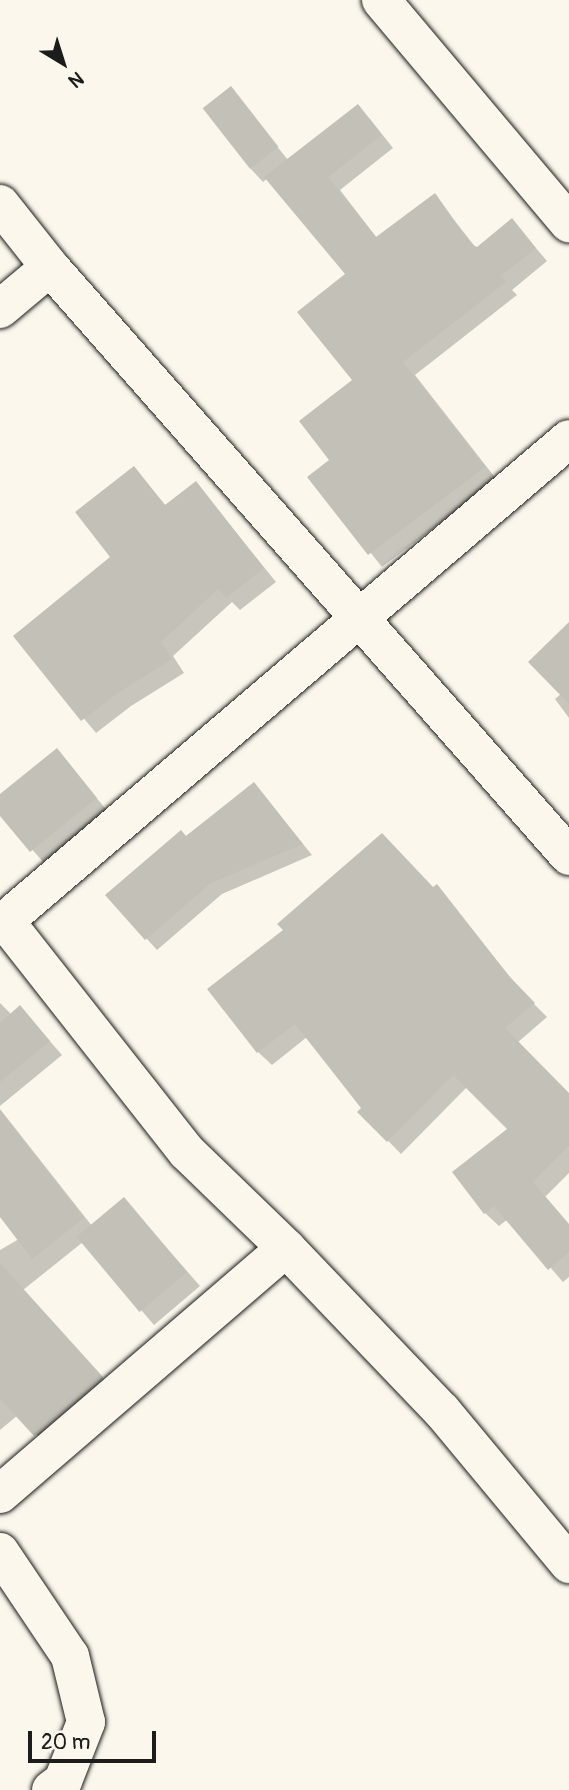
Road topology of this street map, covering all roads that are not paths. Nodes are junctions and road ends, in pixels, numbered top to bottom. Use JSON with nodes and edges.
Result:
{"nodes":[{"id":1,"x":381,"y":0,"type":"edge"},
{"id":2,"x":0,"y":204,"type":"edge"},
{"id":3,"x":569,"y":223,"type":"edge"},
{"id":4,"x":50,"y":267,"type":"junction"},
{"id":5,"x":0,"y":309,"type":"edge"},
{"id":6,"x":569,"y":439,"type":"edge"},
{"id":7,"x":360,"y":618,"type":"junction"},
{"id":8,"x":556,"y":815,"type":"edge"},
{"id":9,"x":569,"y":856,"type":"edge"},
{"id":10,"x":2,"y":923,"type":"edge"},
{"id":11,"x":286,"y":1248,"type":"junction"},
{"id":12,"x":0,"y":1494,"type":"edge"},
{"id":13,"x":0,"y":1552,"type":"edge"},
{"id":14,"x":569,"y":1564,"type":"edge"},
{"id":15,"x":51,"y":1790,"type":"edge"}],
"edges":[{"from":1,"to":3,"type":"street"},
{"from":2,"to":4,"type":"street"},
{"from":4,"to":5,"type":"street"},
{"from":4,"to":7,"type":"street"},
{"from":6,"to":7,"type":"street"},
{"from":7,"to":8,"type":"street"},
{"from":7,"to":10,"type":"street"},
{"from":8,"to":9,"type":"street"},
{"from":10,"to":11,"type":"street"},
{"from":11,"to":12,"type":"street"},
{"from":11,"to":14,"type":"street"},
{"from":13,"to":15,"type":"street"}]}
